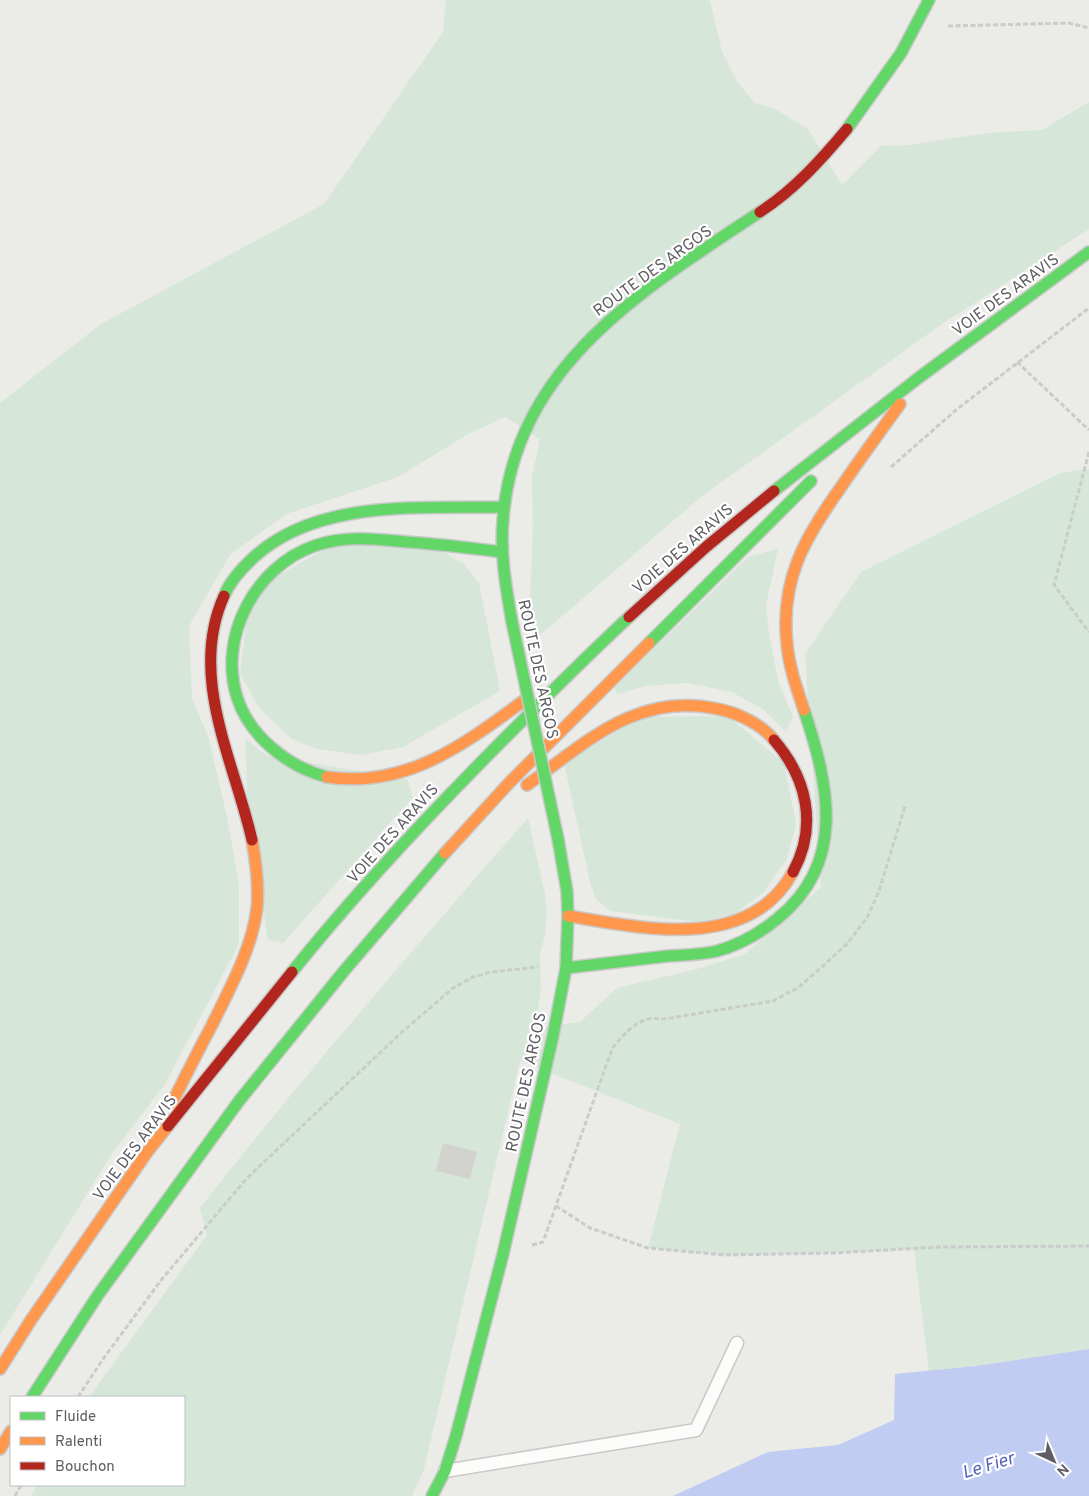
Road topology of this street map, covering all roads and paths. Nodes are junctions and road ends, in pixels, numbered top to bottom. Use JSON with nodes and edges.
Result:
{"nodes":[{"id":1,"x":929,"y":0,"type":"edge"},
{"id":2,"x":918,"y":26,"type":"junction"},
{"id":3,"x":1089,"y":28,"type":"edge"},
{"id":4,"x":1089,"y":252,"type":"edge"},
{"id":5,"x":1089,"y":308,"type":"edge"},
{"id":6,"x":1017,"y":362,"type":"junction"},
{"id":7,"x":917,"y":379,"type":"junction"},
{"id":8,"x":893,"y":398,"type":"junction"},
{"id":9,"x":1089,"y":430,"type":"edge"},
{"id":10,"x":1089,"y":452,"type":"edge"},
{"id":11,"x":830,"y":461,"type":"dead end"},
{"id":12,"x":890,"y":468,"type":"dead end"},
{"id":13,"x":817,"y":475,"type":"dead end"},
{"id":14,"x":504,"y":507,"type":"junction"},
{"id":15,"x":502,"y":552,"type":"junction"},
{"id":16,"x":1089,"y":632,"type":"edge"},
{"id":17,"x":592,"y":651,"type":"junction"},
{"id":18,"x":905,"y":806,"type":"dead end"},
{"id":19,"x":451,"y":846,"type":"junction"},
{"id":20,"x":568,"y":916,"type":"junction"},
{"id":21,"x":566,"y":968,"type":"junction"},
{"id":22,"x":148,"y":1151,"type":"junction"},
{"id":23,"x":556,"y":1206,"type":"junction"},
{"id":24,"x":1089,"y":1246,"type":"edge"},
{"id":25,"x":503,"y":1254,"type":"junction"},
{"id":26,"x":737,"y":1343,"type":"dead end"},
{"id":27,"x":0,"y":1370,"type":"edge"},
{"id":28,"x":33,"y":1396,"type":"edge"},
{"id":29,"x":79,"y":1396,"type":"edge"},
{"id":30,"x":10,"y":1433,"type":"edge"},
{"id":31,"x":0,"y":1450,"type":"edge"},
{"id":32,"x":445,"y":1472,"type":"junction"},
{"id":33,"x":432,"y":1496,"type":"edge"}],
"edges":[{"from":1,"to":2,"type":"main road","name":"ROUTE DES ARGOS"},
{"from":2,"to":3,"type":"path"},
{"from":2,"to":14,"type":"main road","name":"ROUTE DES ARGOS"},
{"from":4,"to":7,"type":"main road","name":"VOIE DES ARAVIS"},
{"from":5,"to":6,"type":"path"},
{"from":6,"to":9,"type":"path"},
{"from":6,"to":12,"type":"path"},
{"from":7,"to":8,"type":"main road","name":"VOIE DES ARAVIS"},
{"from":7,"to":21,"type":"main road"},
{"from":8,"to":11,"type":"main road","name":"VOIE DES ARAVIS"},
{"from":8,"to":17,"type":"main road","name":"VOIE DES ARAVIS"},
{"from":10,"to":16,"type":"path"},
{"from":13,"to":19,"type":"main road"},
{"from":14,"to":15,"type":"main road","name":"ROUTE DES ARGOS"},
{"from":14,"to":22,"type":"main road"},
{"from":15,"to":17,"type":"main road"},
{"from":15,"to":20,"type":"main road","name":"ROUTE DES ARGOS","bridge":true},
{"from":17,"to":22,"type":"main road","name":"VOIE DES ARAVIS"},
{"from":18,"to":23,"type":"path"},
{"from":19,"to":20,"type":"main road"},
{"from":19,"to":28,"type":"main road"},
{"from":20,"to":21,"type":"main road","name":"ROUTE DES ARGOS"},
{"from":21,"to":25,"type":"main road","name":"ROUTE DES ARGOS"},
{"from":21,"to":29,"type":"path"},
{"from":22,"to":27,"type":"main road","name":"VOIE DES ARAVIS"},
{"from":23,"to":24,"type":"path"},
{"from":23,"to":25,"type":"path"},
{"from":25,"to":32,"type":"main road","name":"ROUTE DES ARGOS"},
{"from":26,"to":32,"type":"lane"},
{"from":30,"to":31,"type":"main road"},
{"from":32,"to":33,"type":"main road","name":"ROUTE DES ARGOS"}]}
